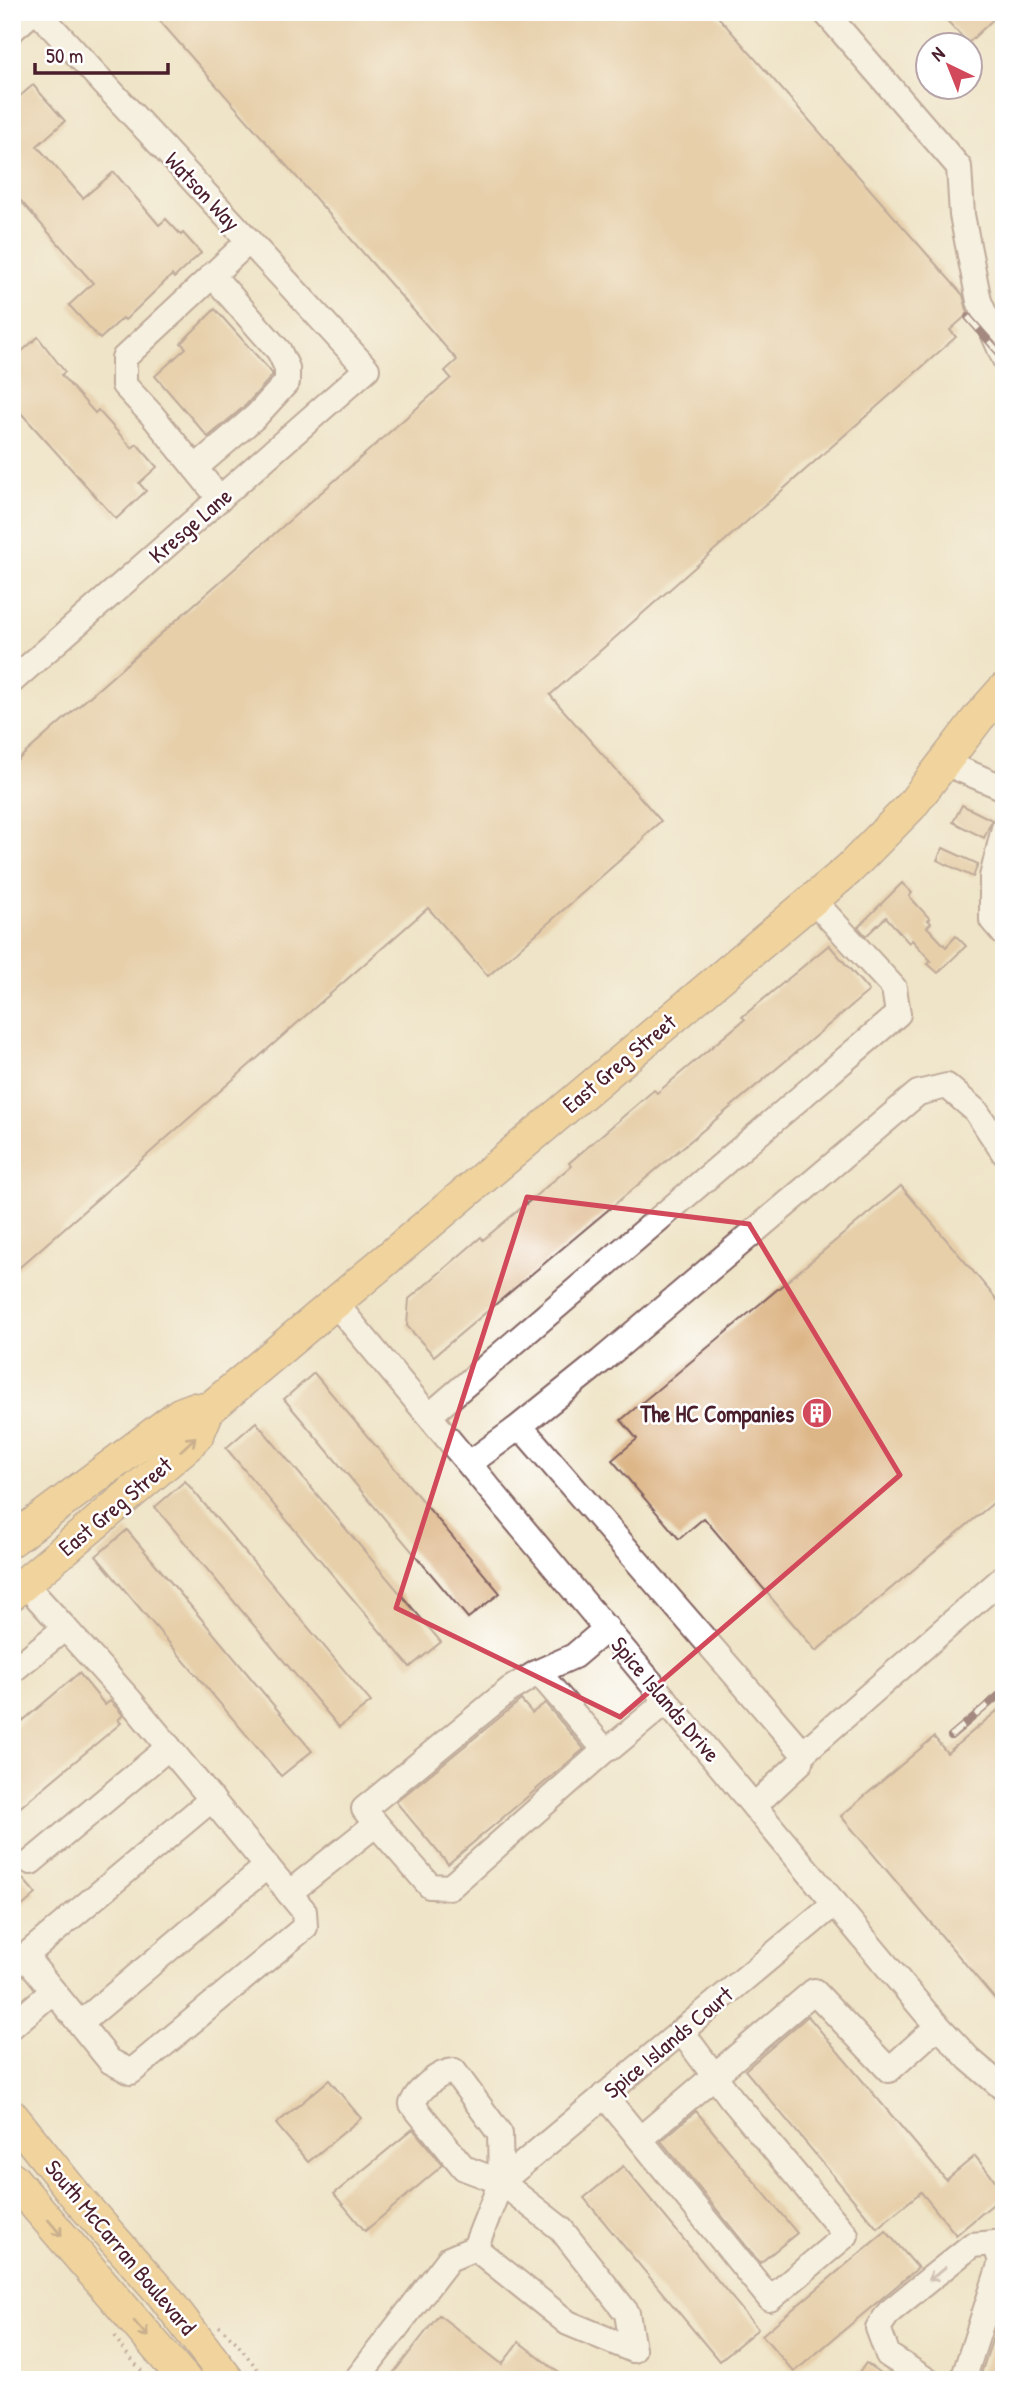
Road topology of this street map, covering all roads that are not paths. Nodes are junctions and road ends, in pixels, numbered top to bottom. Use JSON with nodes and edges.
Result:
{"nodes":[{"id":1,"x":35,"y":12,"type":"edge"},
{"id":2,"x":825,"y":12,"type":"edge"},
{"id":3,"x":12,"y":30,"type":"edge"},
{"id":4,"x":249,"y":241,"type":"junction"},
{"id":5,"x":212,"y":275,"type":"junction"},
{"id":6,"x":1004,"y":358,"type":"edge"},
{"id":7,"x":368,"y":369,"type":"joint"},
{"id":8,"x":195,"y":468,"type":"junction"},
{"id":9,"x":220,"y":499,"type":"junction"},
{"id":10,"x":12,"y":681,"type":"edge"},
{"id":11,"x":1004,"y":690,"type":"edge"},
{"id":12,"x":945,"y":763,"type":"junction"},
{"id":13,"x":1004,"y":788,"type":"edge"},
{"id":14,"x":1004,"y":828,"type":"edge"},
{"id":15,"x":813,"y":900,"type":"junction"},
{"id":16,"x":1004,"y":934,"type":"edge"},
{"id":17,"x":1004,"y":1153,"type":"edge"},
{"id":18,"x":335,"y":1303,"type":"junction"},
{"id":19,"x":208,"y":1410,"type":"junction"},
{"id":20,"x":430,"y":1415,"type":"junction"},
{"id":21,"x":515,"y":1430,"type":"junction"},
{"id":22,"x":114,"y":1463,"type":"junction"},
{"id":23,"x":470,"y":1463,"type":"junction"},
{"id":24,"x":12,"y":1541,"type":"edge"},
{"id":25,"x":1004,"y":1577,"type":"edge"},
{"id":26,"x":18,"y":1589,"type":"edge"},
{"id":27,"x":65,"y":1628,"type":"junction"},
{"id":28,"x":607,"y":1628,"type":"junction"},
{"id":29,"x":12,"y":1671,"type":"edge"},
{"id":30,"x":538,"y":1672,"type":"junction"},
{"id":31,"x":667,"y":1701,"type":"junction"},
{"id":32,"x":169,"y":1747,"type":"junction"},
{"id":33,"x":605,"y":1750,"type":"junction"},
{"id":34,"x":803,"y":1753,"type":"junction"},
{"id":35,"x":212,"y":1799,"type":"junction"},
{"id":36,"x":754,"y":1805,"type":"junction"},
{"id":37,"x":376,"y":1824,"type":"junction"},
{"id":38,"x":31,"y":1862,"type":"dead end"},
{"id":39,"x":267,"y":1866,"type":"junction"},
{"id":40,"x":289,"y":1893,"type":"junction"},
{"id":41,"x":835,"y":1903,"type":"junction"},
{"id":42,"x":19,"y":1961,"type":"edge"},
{"id":43,"x":53,"y":1992,"type":"junction"},
{"id":44,"x":81,"y":2023,"type":"junction"},
{"id":45,"x":12,"y":2026,"type":"edge"},
{"id":46,"x":938,"y":2026,"type":"junction"},
{"id":47,"x":681,"y":2031,"type":"junction"},
{"id":48,"x":714,"y":2075,"type":"junction"},
{"id":49,"x":1004,"y":2089,"type":"edge"},
{"id":50,"x":604,"y":2095,"type":"junction"},
{"id":51,"x":12,"y":2116,"type":"edge"},
{"id":52,"x":640,"y":2139,"type":"junction"},
{"id":53,"x":12,"y":2178,"type":"edge"},
{"id":54,"x":501,"y":2182,"type":"junction"},
{"id":55,"x":999,"y":2236,"type":"edge"},
{"id":56,"x":475,"y":2248,"type":"junction"},
{"id":57,"x":185,"y":2380,"type":"edge"},
{"id":58,"x":228,"y":2380,"type":"edge"},
{"id":59,"x":356,"y":2380,"type":"edge"},
{"id":60,"x":928,"y":2380,"type":"edge"},
{"id":61,"x":963,"y":2380,"type":"edge"}],
"edges":[{"from":1,"to":3,"type":"street"},
{"from":1,"to":4,"type":"street","name":"Watson Way"},
{"from":2,"to":6,"type":"street"},
{"from":4,"to":5,"type":"street"},
{"from":4,"to":7,"type":"street","name":"Watson Way"},
{"from":5,"to":8,"type":"street"},
{"from":5,"to":8,"type":"street"},
{"from":7,"to":9,"type":"street","name":"Kresge Lane"},
{"from":8,"to":9,"type":"street"},
{"from":9,"to":10,"type":"street","name":"Kresge Lane"},
{"from":11,"to":12,"type":"main road","name":"East Greg Street"},
{"from":12,"to":13,"type":"street"},
{"from":12,"to":15,"type":"main road","name":"East Greg Street"},
{"from":14,"to":16,"type":"street"},
{"from":15,"to":18,"type":"main road","name":"East Greg Street"},
{"from":15,"to":20,"type":"street"},
{"from":17,"to":21,"type":"street"},
{"from":18,"to":19,"type":"main road","name":"East Greg Street"},
{"from":18,"to":20,"type":"street","name":"Spice Islands Drive"},
{"from":19,"to":22,"type":"main road","name":"East Greg Street"},
{"from":26,"to":19,"type":"main road","name":"East Greg Street","one_way":true},
{"from":20,"to":23,"type":"street","name":"Spice Islands Drive"},
{"from":21,"to":23,"type":"street"},
{"from":21,"to":34,"type":"street"},
{"from":22,"to":24,"type":"main road","name":"East Greg Street"},
{"from":22,"to":26,"type":"main road"},
{"from":23,"to":28,"type":"street","name":"Spice Islands Drive"},
{"from":25,"to":34,"type":"street"},
{"from":26,"to":27,"type":"street"},
{"from":27,"to":29,"type":"street"},
{"from":27,"to":32,"type":"street"},
{"from":28,"to":30,"type":"street"},
{"from":28,"to":31,"type":"street","name":"Spice Islands Drive"},
{"from":30,"to":33,"type":"street"},
{"from":30,"to":37,"type":"street"},
{"from":31,"to":33,"type":"street"},
{"from":31,"to":36,"type":"street","name":"Spice Islands Drive"},
{"from":32,"to":35,"type":"street"},
{"from":32,"to":38,"type":"street"},
{"from":33,"to":37,"type":"street"},
{"from":34,"to":36,"type":"street"},
{"from":35,"to":39,"type":"street"},
{"from":35,"to":42,"type":"street"},
{"from":36,"to":41,"type":"street","name":"Spice Islands Drive"},
{"from":37,"to":40,"type":"street"},
{"from":39,"to":40,"type":"street"},
{"from":39,"to":44,"type":"street"},
{"from":40,"to":44,"type":"street"},
{"from":41,"to":46,"type":"street","name":"Spice Islands Drive"},
{"from":41,"to":47,"type":"street","name":"Spice Islands Court"},
{"from":42,"to":43,"type":"street"},
{"from":43,"to":44,"type":"street"},
{"from":43,"to":45,"type":"street"},
{"from":46,"to":48,"type":"street"},
{"from":46,"to":49,"type":"street","name":"Spice Islands Drive"},
{"from":47,"to":48,"type":"street"},
{"from":47,"to":50,"type":"street","name":"Spice Islands Court"},
{"from":48,"to":52,"type":"street"},
{"from":48,"to":52,"type":"street"},
{"from":50,"to":52,"type":"street"},
{"from":50,"to":54,"type":"street","name":"Spice Islands Court"},
{"from":51,"to":58,"type":"main road","name":"South McCarran Boulevard"},
{"from":53,"to":57,"type":"main road","name":"South McCarran Boulevard","one_way":true},
{"from":54,"to":56,"type":"street"},
{"from":54,"to":56,"type":"street"},
{"from":55,"to":60,"type":"street","one_way":true},
{"from":55,"to":61,"type":"street"},
{"from":56,"to":59,"type":"street"}]}
